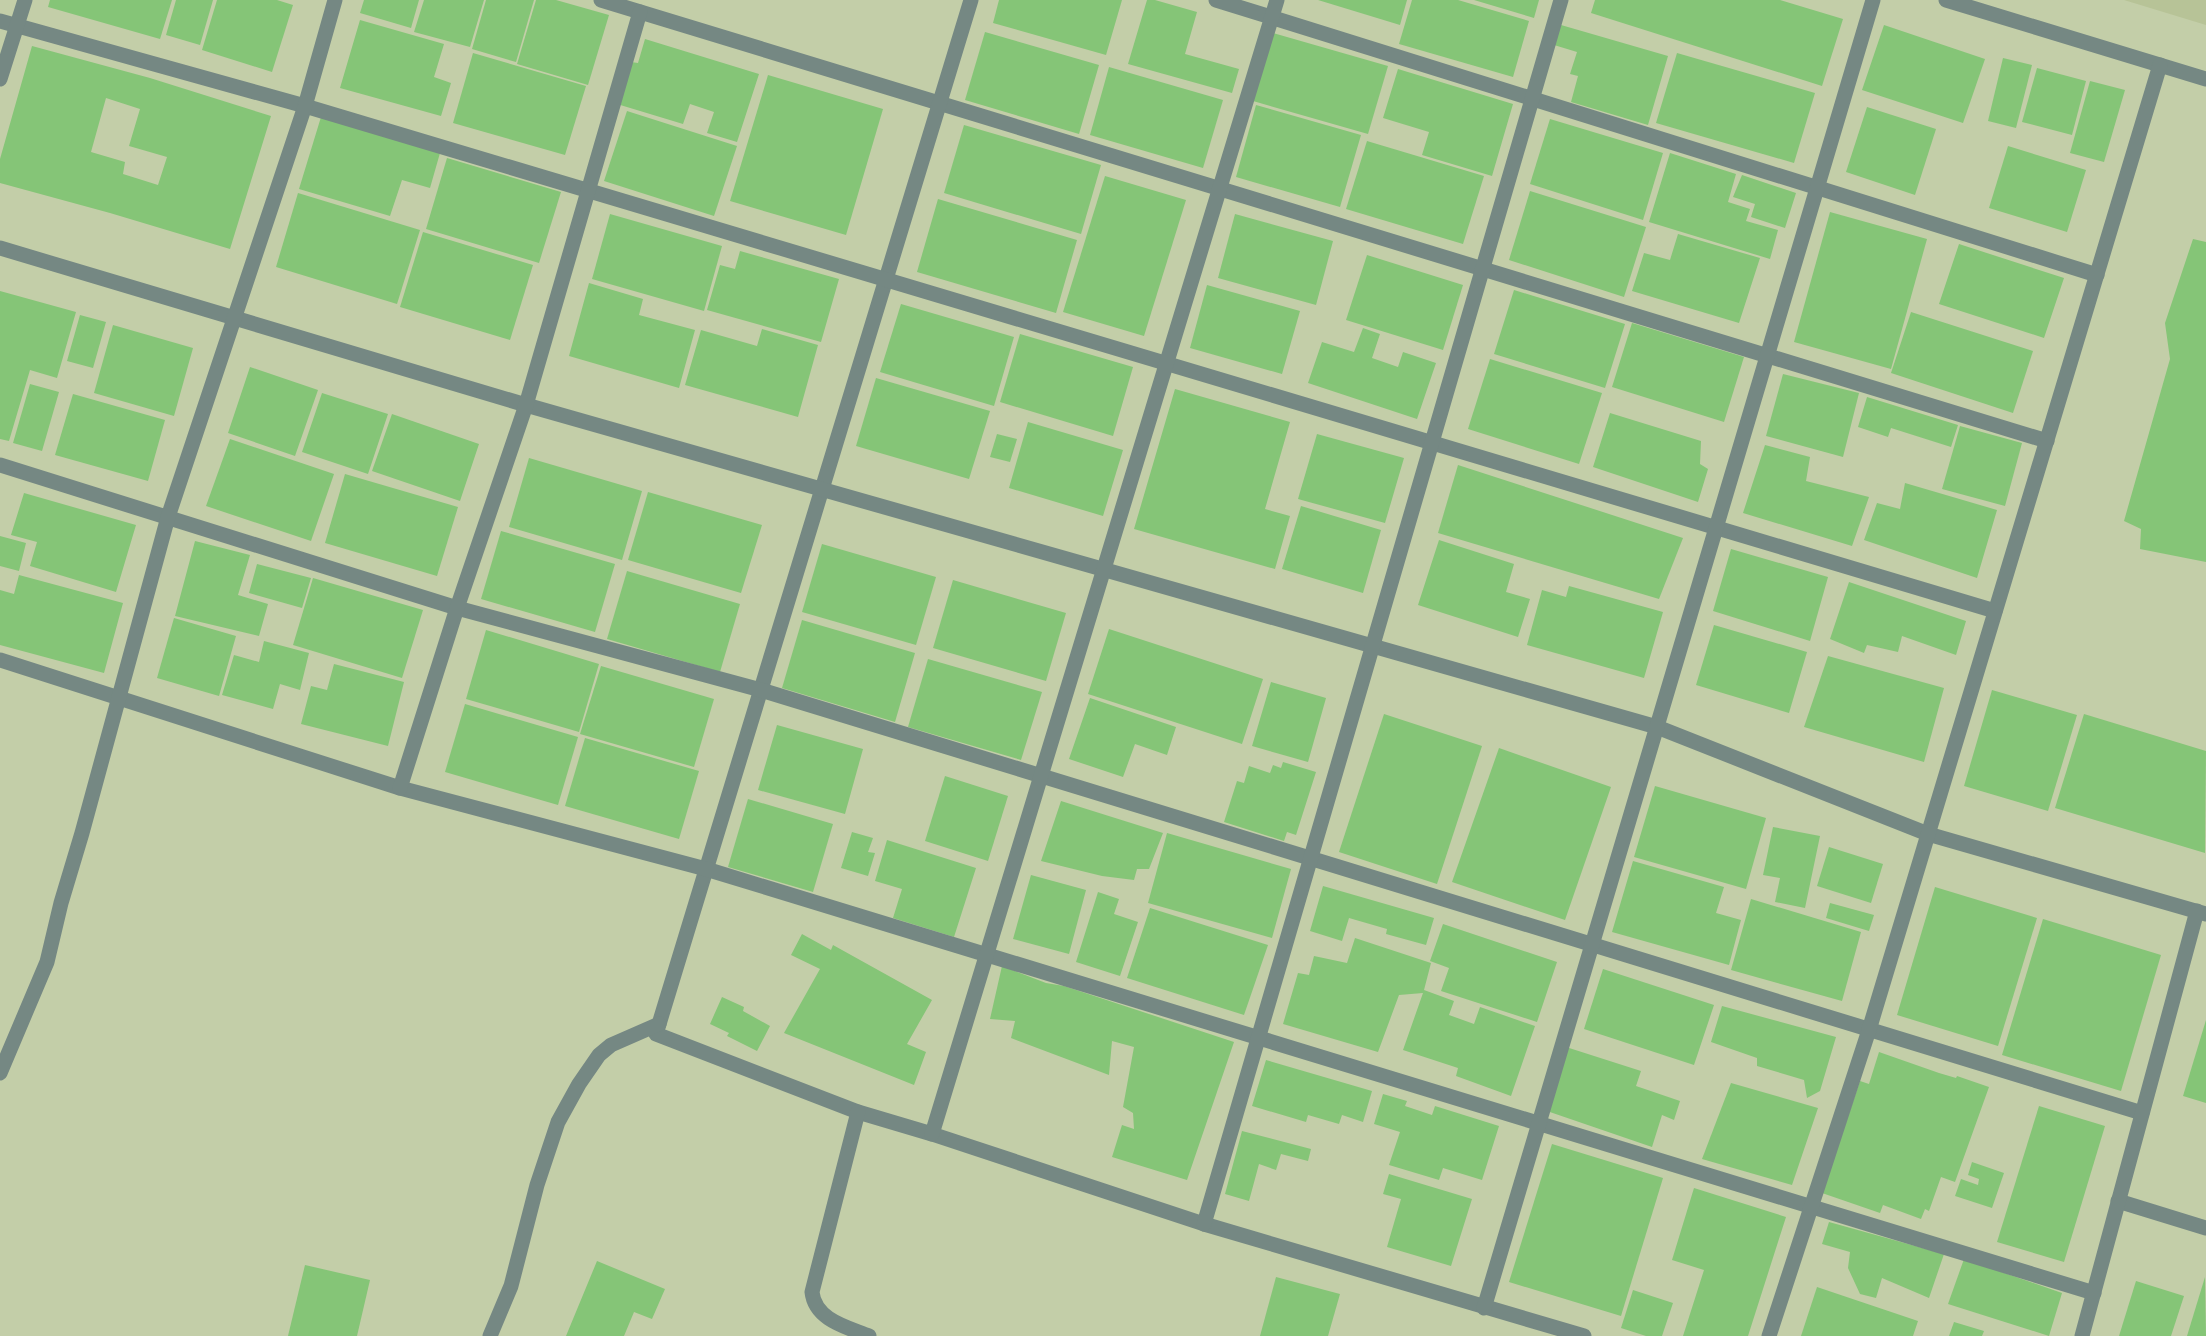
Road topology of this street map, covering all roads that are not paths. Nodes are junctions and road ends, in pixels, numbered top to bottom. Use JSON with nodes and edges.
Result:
{"nodes":[{"id":1,"x":25,"y":0,"type":"edge"},
{"id":2,"x":334,"y":0,"type":"edge"},
{"id":3,"x":601,"y":0,"type":"edge"},
{"id":4,"x":971,"y":0,"type":"edge"},
{"id":5,"x":1216,"y":0,"type":"edge"},
{"id":6,"x":1277,"y":0,"type":"edge"},
{"id":7,"x":1561,"y":0,"type":"edge"},
{"id":8,"x":1873,"y":0,"type":"edge"},
{"id":9,"x":1947,"y":0,"type":"edge"},
{"id":10,"x":640,"y":12,"type":"junction"},
{"id":11,"x":1272,"y":18,"type":"junction"},
{"id":12,"x":0,"y":21,"type":"edge"},
{"id":13,"x":17,"y":25,"type":"junction"},
{"id":14,"x":2160,"y":65,"type":"junction"},
{"id":15,"x":0,"y":79,"type":"edge"},
{"id":16,"x":2206,"y":79,"type":"edge"},
{"id":17,"x":1532,"y":98,"type":"junction"},
{"id":18,"x":940,"y":104,"type":"junction"},
{"id":19,"x":305,"y":106,"type":"junction"},
{"id":20,"x":1817,"y":188,"type":"junction"},
{"id":21,"x":1220,"y":189,"type":"junction"},
{"id":22,"x":588,"y":191,"type":"junction"},
{"id":23,"x":0,"y":248,"type":"edge"},
{"id":24,"x":1482,"y":269,"type":"junction"},
{"id":25,"x":2097,"y":275,"type":"junction"},
{"id":26,"x":886,"y":279,"type":"junction"},
{"id":27,"x":234,"y":319,"type":"junction"},
{"id":28,"x":1767,"y":356,"type":"junction"},
{"id":29,"x":1167,"y":363,"type":"junction"},
{"id":30,"x":526,"y":405,"type":"junction"},
{"id":31,"x":2047,"y":441,"type":"junction"},
{"id":32,"x":1431,"y":442,"type":"junction"},
{"id":33,"x":0,"y":465,"type":"edge"},
{"id":34,"x":822,"y":489,"type":"junction"},
{"id":35,"x":168,"y":517,"type":"junction"},
{"id":36,"x":1716,"y":528,"type":"junction"},
{"id":37,"x":1104,"y":569,"type":"junction"},
{"id":38,"x":457,"y":608,"type":"junction"},
{"id":39,"x":1995,"y":611,"type":"junction"},
{"id":40,"x":1372,"y":646,"type":"junction"},
{"id":41,"x":0,"y":660,"type":"edge"},
{"id":42,"x":761,"y":690,"type":"junction"},
{"id":43,"x":117,"y":697,"type":"junction"},
{"id":44,"x":1657,"y":727,"type":"junction"},
{"id":45,"x":1041,"y":776,"type":"junction"},
{"id":46,"x":400,"y":788,"type":"junction"},
{"id":47,"x":1928,"y":834,"type":"junction"},
{"id":48,"x":1310,"y":859,"type":"junction"},
{"id":49,"x":706,"y":869,"type":"junction"},
{"id":50,"x":2201,"y":913,"type":"edge"},
{"id":51,"x":1592,"y":945,"type":"junction"},
{"id":52,"x":987,"y":955,"type":"junction"},
{"id":53,"x":659,"y":1024,"type":"junction"},
{"id":54,"x":1869,"y":1030,"type":"junction"},
{"id":55,"x":1258,"y":1038,"type":"junction"},
{"id":56,"x":0,"y":1072,"type":"edge"},
{"id":57,"x":858,"y":1112,"type":"junction"},
{"id":58,"x":2142,"y":1113,"type":"junction"},
{"id":59,"x":1539,"y":1124,"type":"junction"},
{"id":60,"x":932,"y":1134,"type":"junction"},
{"id":61,"x":2118,"y":1201,"type":"junction"},
{"id":62,"x":1813,"y":1206,"type":"junction"},
{"id":63,"x":1204,"y":1224,"type":"junction"},
{"id":64,"x":2206,"y":1228,"type":"edge"},
{"id":65,"x":2094,"y":1293,"type":"junction"},
{"id":66,"x":1484,"y":1308,"type":"junction"},
{"id":67,"x":490,"y":1336,"type":"edge"},
{"id":68,"x":869,"y":1336,"type":"edge"},
{"id":69,"x":1584,"y":1336,"type":"edge"},
{"id":70,"x":1769,"y":1336,"type":"edge"},
{"id":71,"x":2082,"y":1336,"type":"edge"}],
"edges":[{"from":1,"to":13,"type":"street"},
{"from":2,"to":19,"type":"street"},
{"from":3,"to":10,"type":"street"},
{"from":4,"to":18,"type":"street"},
{"from":5,"to":11,"type":"street"},
{"from":6,"to":11,"type":"street"},
{"from":7,"to":17,"type":"street"},
{"from":8,"to":20,"type":"street"},
{"from":9,"to":14,"type":"street"},
{"from":10,"to":18,"type":"street"},
{"from":10,"to":22,"type":"street"},
{"from":11,"to":17,"type":"street"},
{"from":11,"to":21,"type":"street"},
{"from":12,"to":13,"type":"street"},
{"from":13,"to":15,"type":"street"},
{"from":13,"to":19,"type":"street"},
{"from":14,"to":16,"type":"street"},
{"from":14,"to":25,"type":"street"},
{"from":17,"to":20,"type":"street"},
{"from":17,"to":24,"type":"street"},
{"from":18,"to":21,"type":"street"},
{"from":18,"to":26,"type":"street"},
{"from":19,"to":22,"type":"street"},
{"from":19,"to":27,"type":"street"},
{"from":20,"to":25,"type":"street"},
{"from":20,"to":28,"type":"street"},
{"from":21,"to":24,"type":"street"},
{"from":21,"to":29,"type":"street"},
{"from":22,"to":26,"type":"street"},
{"from":22,"to":30,"type":"street"},
{"from":23,"to":27,"type":"street"},
{"from":24,"to":28,"type":"street"},
{"from":24,"to":32,"type":"street"},
{"from":25,"to":31,"type":"street"},
{"from":26,"to":29,"type":"street"},
{"from":26,"to":34,"type":"street"},
{"from":27,"to":30,"type":"street"},
{"from":27,"to":35,"type":"street"},
{"from":28,"to":31,"type":"street"},
{"from":28,"to":36,"type":"street"},
{"from":29,"to":32,"type":"street"},
{"from":29,"to":37,"type":"street"},
{"from":30,"to":34,"type":"street"},
{"from":30,"to":38,"type":"street"},
{"from":31,"to":39,"type":"street"},
{"from":32,"to":36,"type":"street"},
{"from":32,"to":40,"type":"street"},
{"from":33,"to":35,"type":"street"},
{"from":34,"to":37,"type":"street"},
{"from":34,"to":42,"type":"street"},
{"from":35,"to":38,"type":"street"},
{"from":35,"to":43,"type":"street"},
{"from":36,"to":39,"type":"street"},
{"from":36,"to":44,"type":"street"},
{"from":37,"to":40,"type":"street"},
{"from":37,"to":45,"type":"street"},
{"from":38,"to":42,"type":"street"},
{"from":38,"to":46,"type":"street"},
{"from":39,"to":47,"type":"street"},
{"from":40,"to":44,"type":"street"},
{"from":40,"to":48,"type":"street"},
{"from":41,"to":43,"type":"street"},
{"from":42,"to":45,"type":"street"},
{"from":42,"to":49,"type":"street"},
{"from":43,"to":46,"type":"street"},
{"from":43,"to":56,"type":"street"},
{"from":44,"to":47,"type":"street"},
{"from":44,"to":51,"type":"street"},
{"from":45,"to":48,"type":"street"},
{"from":45,"to":52,"type":"street"},
{"from":46,"to":49,"type":"street"},
{"from":47,"to":50,"type":"street"},
{"from":47,"to":54,"type":"street"},
{"from":48,"to":51,"type":"street"},
{"from":48,"to":55,"type":"street"},
{"from":49,"to":52,"type":"street"},
{"from":49,"to":53,"type":"street"},
{"from":50,"to":58,"type":"street"},
{"from":51,"to":54,"type":"street"},
{"from":51,"to":59,"type":"street"},
{"from":52,"to":55,"type":"street"},
{"from":52,"to":60,"type":"street"},
{"from":53,"to":57,"type":"street"},
{"from":53,"to":67,"type":"street"},
{"from":54,"to":58,"type":"street"},
{"from":54,"to":62,"type":"street"},
{"from":55,"to":59,"type":"street"},
{"from":55,"to":63,"type":"street"},
{"from":57,"to":60,"type":"street"},
{"from":57,"to":68,"type":"street"},
{"from":58,"to":61,"type":"street"},
{"from":59,"to":62,"type":"street"},
{"from":59,"to":66,"type":"street"},
{"from":60,"to":63,"type":"street"},
{"from":61,"to":64,"type":"street"},
{"from":61,"to":65,"type":"street"},
{"from":62,"to":65,"type":"street"},
{"from":62,"to":70,"type":"street"},
{"from":63,"to":66,"type":"street"},
{"from":65,"to":71,"type":"street"},
{"from":66,"to":69,"type":"street"}]}
